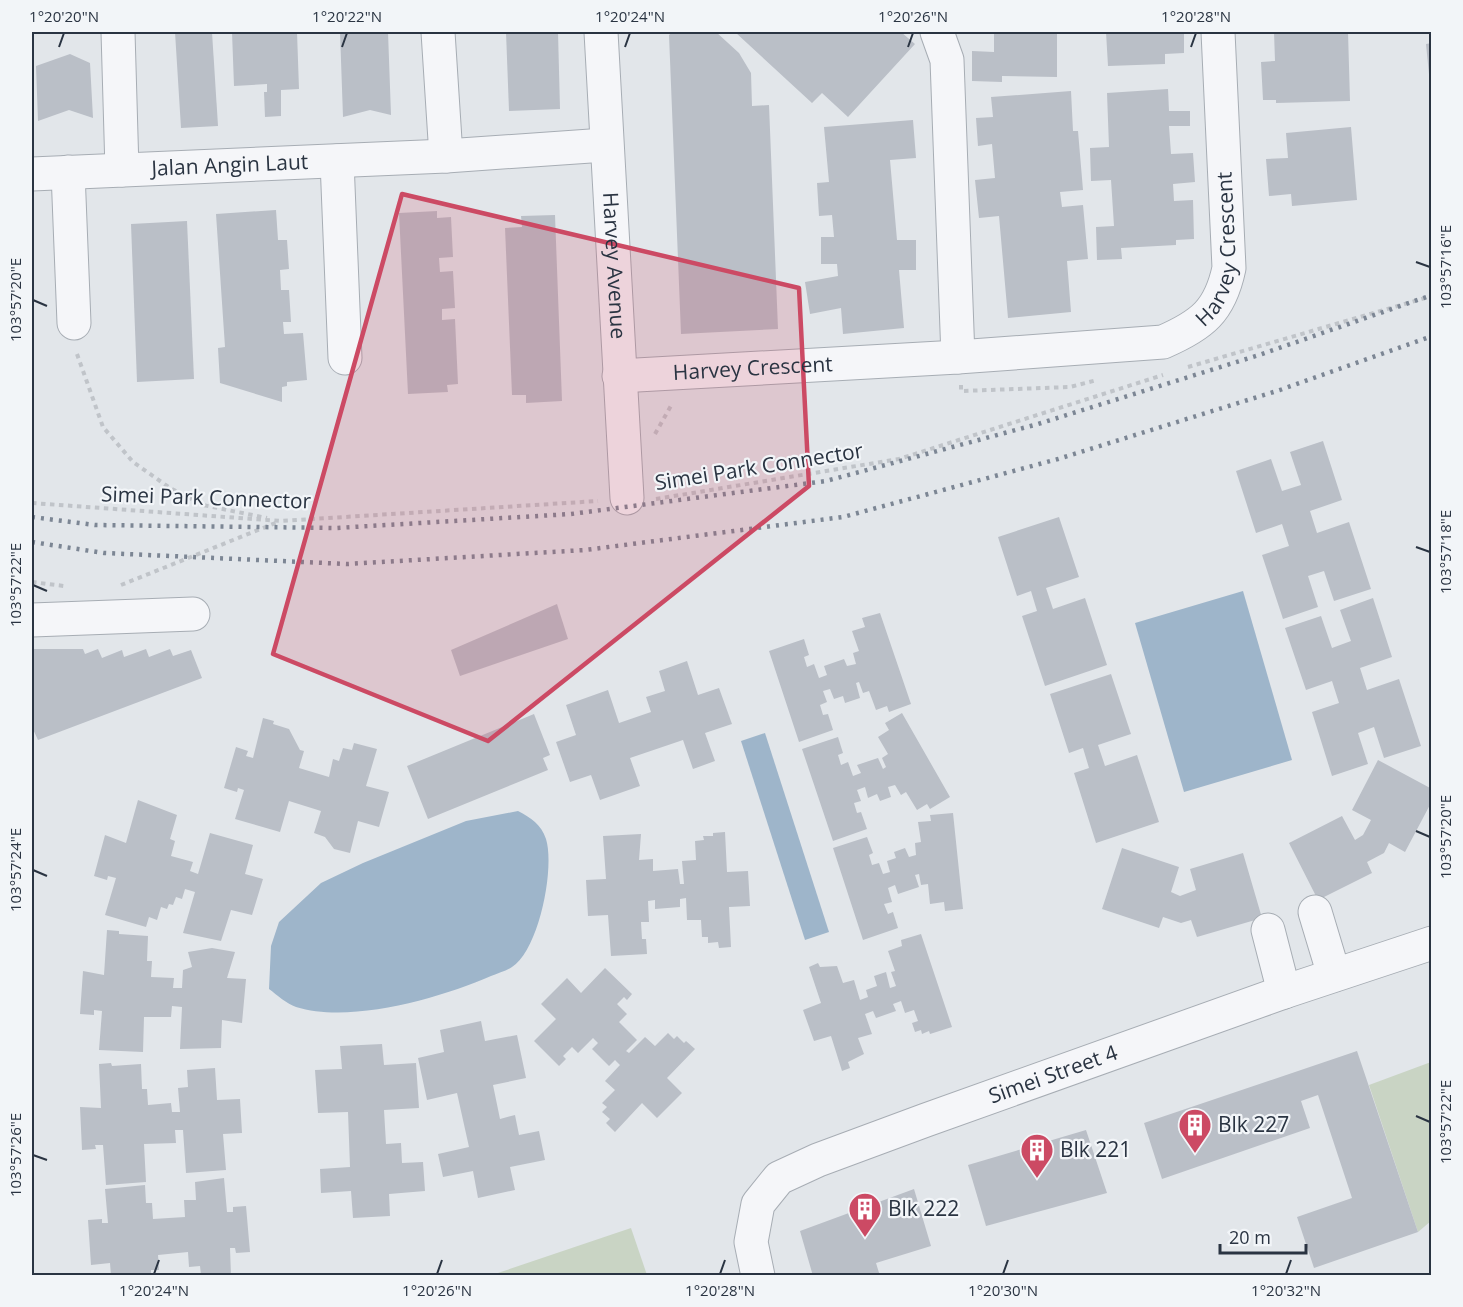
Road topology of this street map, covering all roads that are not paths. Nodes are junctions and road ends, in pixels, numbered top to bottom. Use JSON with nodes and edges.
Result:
{"nodes":[{"id":1,"x":118,"y":32,"type":"edge"},
{"id":2,"x":438,"y":32,"type":"edge"},
{"id":3,"x":600,"y":32,"type":"edge"},
{"id":4,"x":937,"y":32,"type":"edge"},
{"id":5,"x":1218,"y":32,"type":"edge"},
{"id":6,"x":605,"y":145,"type":"junction"},
{"id":7,"x":446,"y":156,"type":"junction"},
{"id":8,"x":337,"y":161,"type":"junction"},
{"id":9,"x":122,"y":170,"type":"junction"},
{"id":10,"x":68,"y":172,"type":"junction"},
{"id":11,"x":32,"y":174,"type":"edge"},
{"id":12,"x":74,"y":323,"type":"road end"},
{"id":13,"x":958,"y":357,"type":"junction"},
{"id":14,"x":345,"y":358,"type":"dead end"},
{"id":15,"x":619,"y":376,"type":"junction"},
{"id":16,"x":627,"y":498,"type":"road end"},
{"id":17,"x":193,"y":614,"type":"dead end"},
{"id":18,"x":32,"y":620,"type":"edge"},
{"id":19,"x":1315,"y":912,"type":"dead end"},
{"id":20,"x":1268,"y":930,"type":"dead end"},
{"id":21,"x":1431,"y":943,"type":"edge"},
{"id":22,"x":1334,"y":975,"type":"junction"},
{"id":23,"x":1284,"y":992,"type":"junction"},
{"id":24,"x":758,"y":1275,"type":"edge"}],
"edges":[{"from":1,"to":9,"type":"street","name":"Jalan Angin Laut"},
{"from":2,"to":7,"type":"street"},
{"from":3,"to":6,"type":"street","name":"Harvey Avenue"},
{"from":4,"to":13,"type":"street"},
{"from":5,"to":13,"type":"street","name":"Harvey Crescent"},
{"from":6,"to":7,"type":"street","name":"Jalan Angin Laut"},
{"from":6,"to":15,"type":"street","name":"Harvey Avenue"},
{"from":7,"to":8,"type":"street","name":"Jalan Angin Laut"},
{"from":8,"to":9,"type":"street","name":"Jalan Angin Laut"},
{"from":8,"to":14,"type":"street","name":"Jalan Angin Laut"},
{"from":9,"to":10,"type":"street","name":"Jalan Angin Laut"},
{"from":10,"to":11,"type":"street","name":"Jalan Angin Laut"},
{"from":10,"to":12,"type":"street"},
{"from":13,"to":15,"type":"street","name":"Harvey Crescent"},
{"from":15,"to":16,"type":"street","name":"Harvey Avenue"},
{"from":17,"to":18,"type":"street"},
{"from":19,"to":22,"type":"street"},
{"from":20,"to":23,"type":"street"},
{"from":21,"to":22,"type":"street","name":"Simei Street 4"},
{"from":22,"to":23,"type":"street","name":"Simei Street 4"},
{"from":23,"to":24,"type":"street","name":"Simei Street 4"}]}
